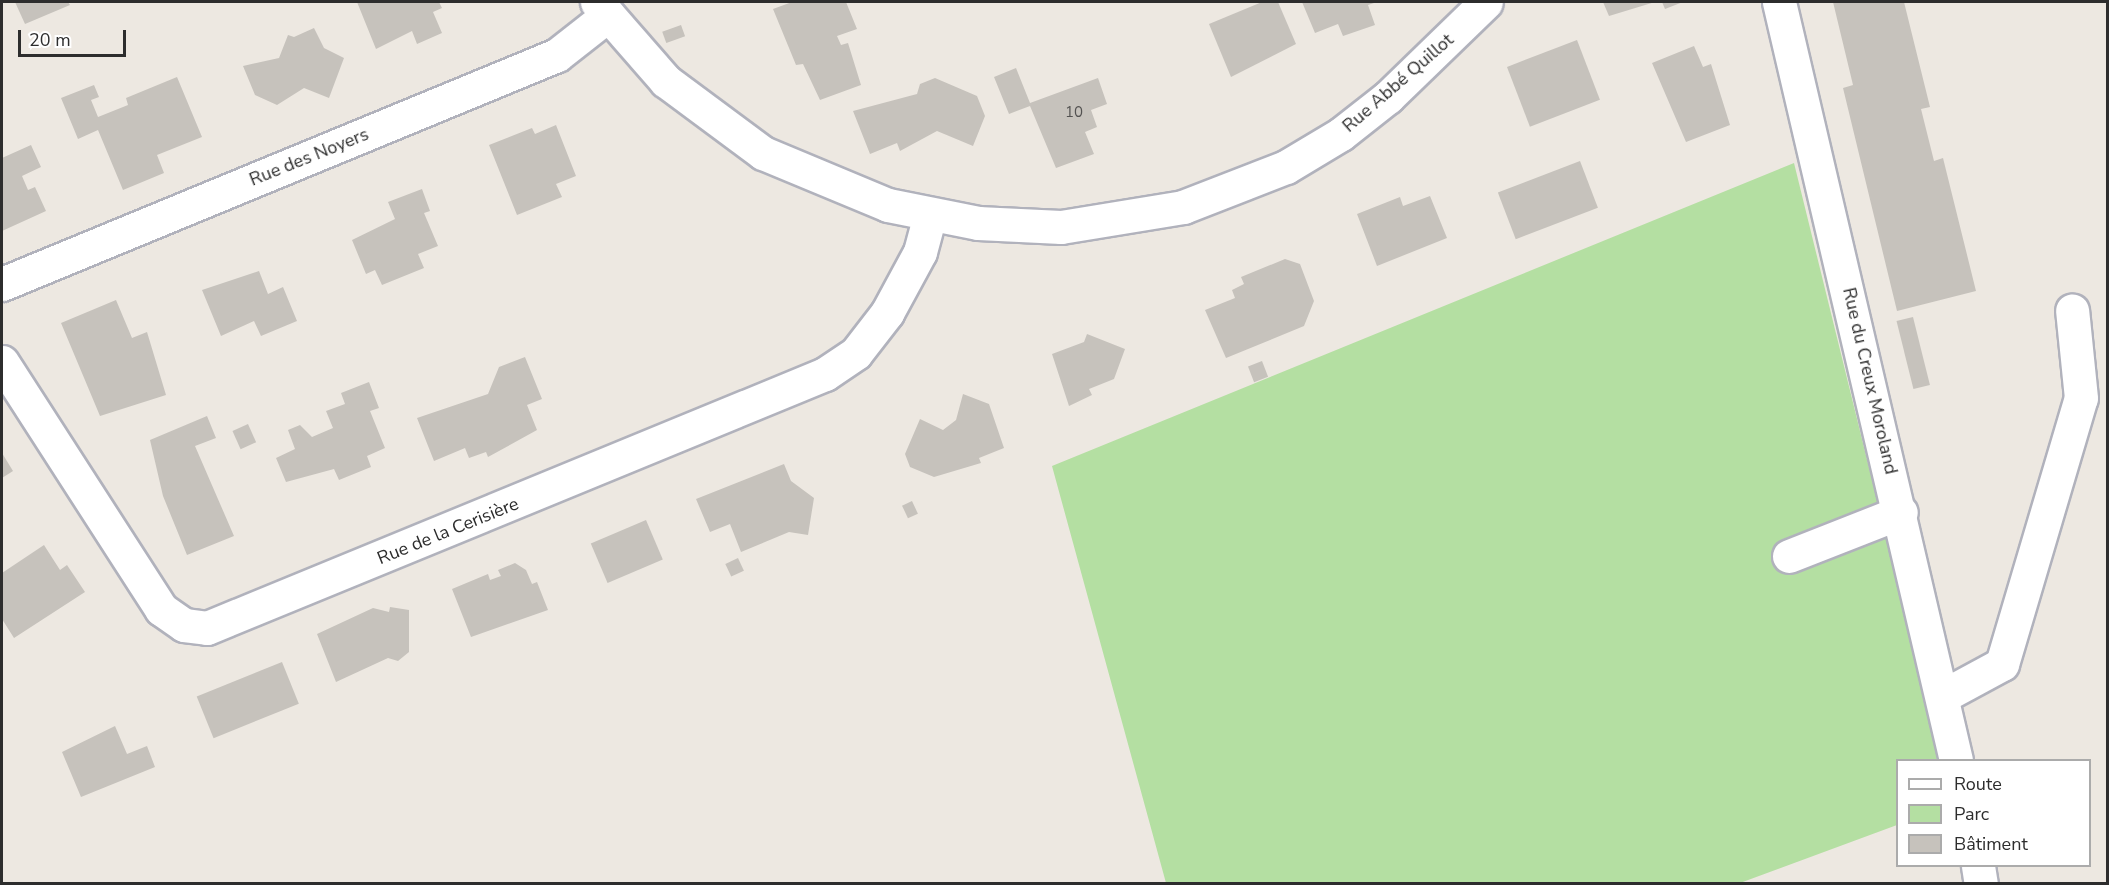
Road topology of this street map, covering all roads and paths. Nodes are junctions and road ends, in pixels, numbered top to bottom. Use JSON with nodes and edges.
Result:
{"nodes":[{"id":1,"x":1486,"y":2,"type":"edge"},
{"id":2,"x":1779,"y":2,"type":"edge"},
{"id":3,"x":603,"y":8,"type":"edge"},
{"id":4,"x":930,"y":215,"type":"junction"},
{"id":5,"x":2,"y":284,"type":"edge"},
{"id":6,"x":2072,"y":310,"type":"dead end"},
{"id":7,"x":2,"y":362,"type":"edge"},
{"id":8,"x":1901,"y":512,"type":"junction"},
{"id":9,"x":1789,"y":556,"type":"dead end"},
{"id":10,"x":1943,"y":696,"type":"junction"},
{"id":11,"x":1956,"y":759,"type":"edge"},
{"id":12,"x":1978,"y":867,"type":"edge"},
{"id":13,"x":1981,"y":884,"type":"edge"}],
"edges":[{"from":1,"to":4,"type":"street","name":"Rue Abbé Quillot"},
{"from":2,"to":8,"type":"street","name":"Rue du Creux Moroland"},
{"from":3,"to":4,"type":"street","name":"Rue Abbé Quillot"},
{"from":3,"to":5,"type":"street","name":"Rue des Noyers"},
{"from":4,"to":7,"type":"street","name":"Rue de la Cerisière"},
{"from":6,"to":10,"type":"street"},
{"from":8,"to":9,"type":"street"},
{"from":8,"to":10,"type":"street","name":"Rue du Creux Moroland"},
{"from":10,"to":11,"type":"street","name":"Rue du Creux Moroland"},
{"from":12,"to":13,"type":"street"}]}
